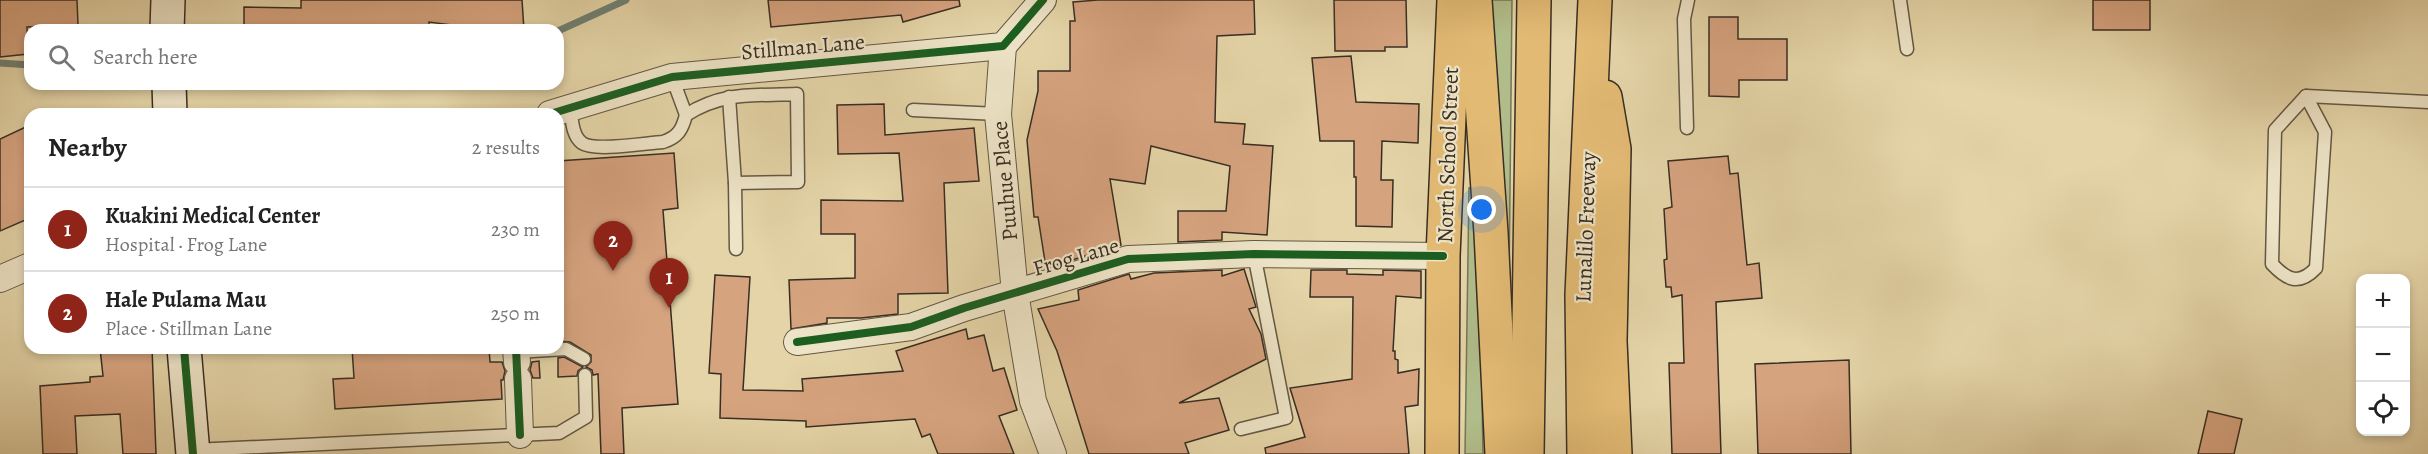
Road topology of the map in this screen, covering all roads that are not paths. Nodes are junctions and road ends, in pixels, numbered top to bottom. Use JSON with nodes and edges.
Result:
{"nodes":[{"id":1,"x":1043,"y":0,"type":"edge"},
{"id":2,"x":1455,"y":0,"type":"edge"},
{"id":3,"x":1475,"y":0,"type":"edge"},
{"id":4,"x":1534,"y":0,"type":"edge"},
{"id":5,"x":1595,"y":0,"type":"edge"},
{"id":6,"x":1688,"y":0,"type":"edge"},
{"id":7,"x":1900,"y":0,"type":"edge"},
{"id":8,"x":1595,"y":36,"type":"junction"},
{"id":9,"x":1003,"y":46,"type":"junction"},
{"id":10,"x":1907,"y":49,"type":"dead end"},
{"id":11,"x":672,"y":77,"type":"junction"},
{"id":12,"x":2306,"y":96,"type":"junction"},
{"id":13,"x":729,"y":97,"type":"junction"},
{"id":14,"x":2428,"y":102,"type":"edge"},
{"id":15,"x":564,"y":110,"type":"edge"},
{"id":16,"x":913,"y":110,"type":"dead end"},
{"id":17,"x":998,"y":114,"type":"junction"},
{"id":18,"x":686,"y":115,"type":"junction"},
{"id":19,"x":564,"y":117,"type":"edge"},
{"id":20,"x":1688,"y":128,"type":"dead end"},
{"id":21,"x":735,"y":183,"type":"junction"},
{"id":22,"x":736,"y":249,"type":"dead end"},
{"id":23,"x":1254,"y":254,"type":"junction"},
{"id":24,"x":1443,"y":256,"type":"junction"},
{"id":25,"x":24,"y":269,"type":"edge"},
{"id":26,"x":0,"y":279,"type":"edge"},
{"id":27,"x":1015,"y":292,"type":"junction"},
{"id":28,"x":797,"y":342,"type":"dead end"},
{"id":29,"x":564,"y":349,"type":"edge"},
{"id":30,"x":185,"y":354,"type":"edge"},
{"id":31,"x":544,"y":354,"type":"edge"},
{"id":32,"x":584,"y":359,"type":"dead end"},
{"id":33,"x":517,"y":360,"type":"edge"},
{"id":34,"x":585,"y":375,"type":"dead end"},
{"id":35,"x":1242,"y":429,"type":"dead end"},
{"id":36,"x":520,"y":435,"type":"junction"},
{"id":37,"x":284,"y":450,"type":"edge"},
{"id":38,"x":193,"y":452,"type":"edge"},
{"id":39,"x":1053,"y":454,"type":"edge"},
{"id":40,"x":1442,"y":454,"type":"edge"},
{"id":41,"x":1502,"y":454,"type":"edge"},
{"id":42,"x":1527,"y":454,"type":"edge"},
{"id":43,"x":1584,"y":454,"type":"edge"},
{"id":44,"x":1615,"y":454,"type":"edge"}],
"edges":[{"from":1,"to":9,"type":"street"},
{"from":2,"to":24,"type":"main road","name":"North School Street"},
{"from":3,"to":41,"type":"main road"},
{"from":4,"to":42,"type":"main road"},
{"from":5,"to":8,"type":"main road","name":"Lunalilo Freeway"},
{"from":6,"to":20,"type":"lane"},
{"from":7,"to":10,"type":"lane"},
{"from":8,"to":43,"type":"main road","name":"Lunalilo Freeway"},
{"from":8,"to":44,"type":"main road"},
{"from":9,"to":11,"type":"street","name":"Stillman Lane"},
{"from":9,"to":17,"type":"street","name":"Puuhue Place"},
{"from":11,"to":15,"type":"street","name":"Stillman Lane"},
{"from":11,"to":18,"type":"lane"},
{"from":12,"to":12,"type":"lane"},
{"from":12,"to":14,"type":"lane"},
{"from":13,"to":18,"type":"lane"},
{"from":13,"to":21,"type":"lane"},
{"from":13,"to":21,"type":"lane"},
{"from":16,"to":17,"type":"lane"},
{"from":17,"to":27,"type":"street","name":"Puuhue Place"},
{"from":18,"to":19,"type":"lane"},
{"from":21,"to":22,"type":"lane"},
{"from":23,"to":24,"type":"street","name":"Frog Lane"},
{"from":23,"to":27,"type":"street","name":"Frog Lane"},
{"from":23,"to":35,"type":"lane"},
{"from":24,"to":40,"type":"main road","name":"North School Street"},
{"from":25,"to":26,"type":"street"},
{"from":27,"to":28,"type":"street","name":"Frog Lane"},
{"from":27,"to":39,"type":"street","name":"Puuhue Place"},
{"from":29,"to":32,"type":"lane"},
{"from":30,"to":38,"type":"street"},
{"from":31,"to":33,"type":"lane"},
{"from":33,"to":36,"type":"street"},
{"from":34,"to":36,"type":"lane"},
{"from":36,"to":37,"type":"lane"},
{"from":37,"to":38,"type":"lane"}]}
